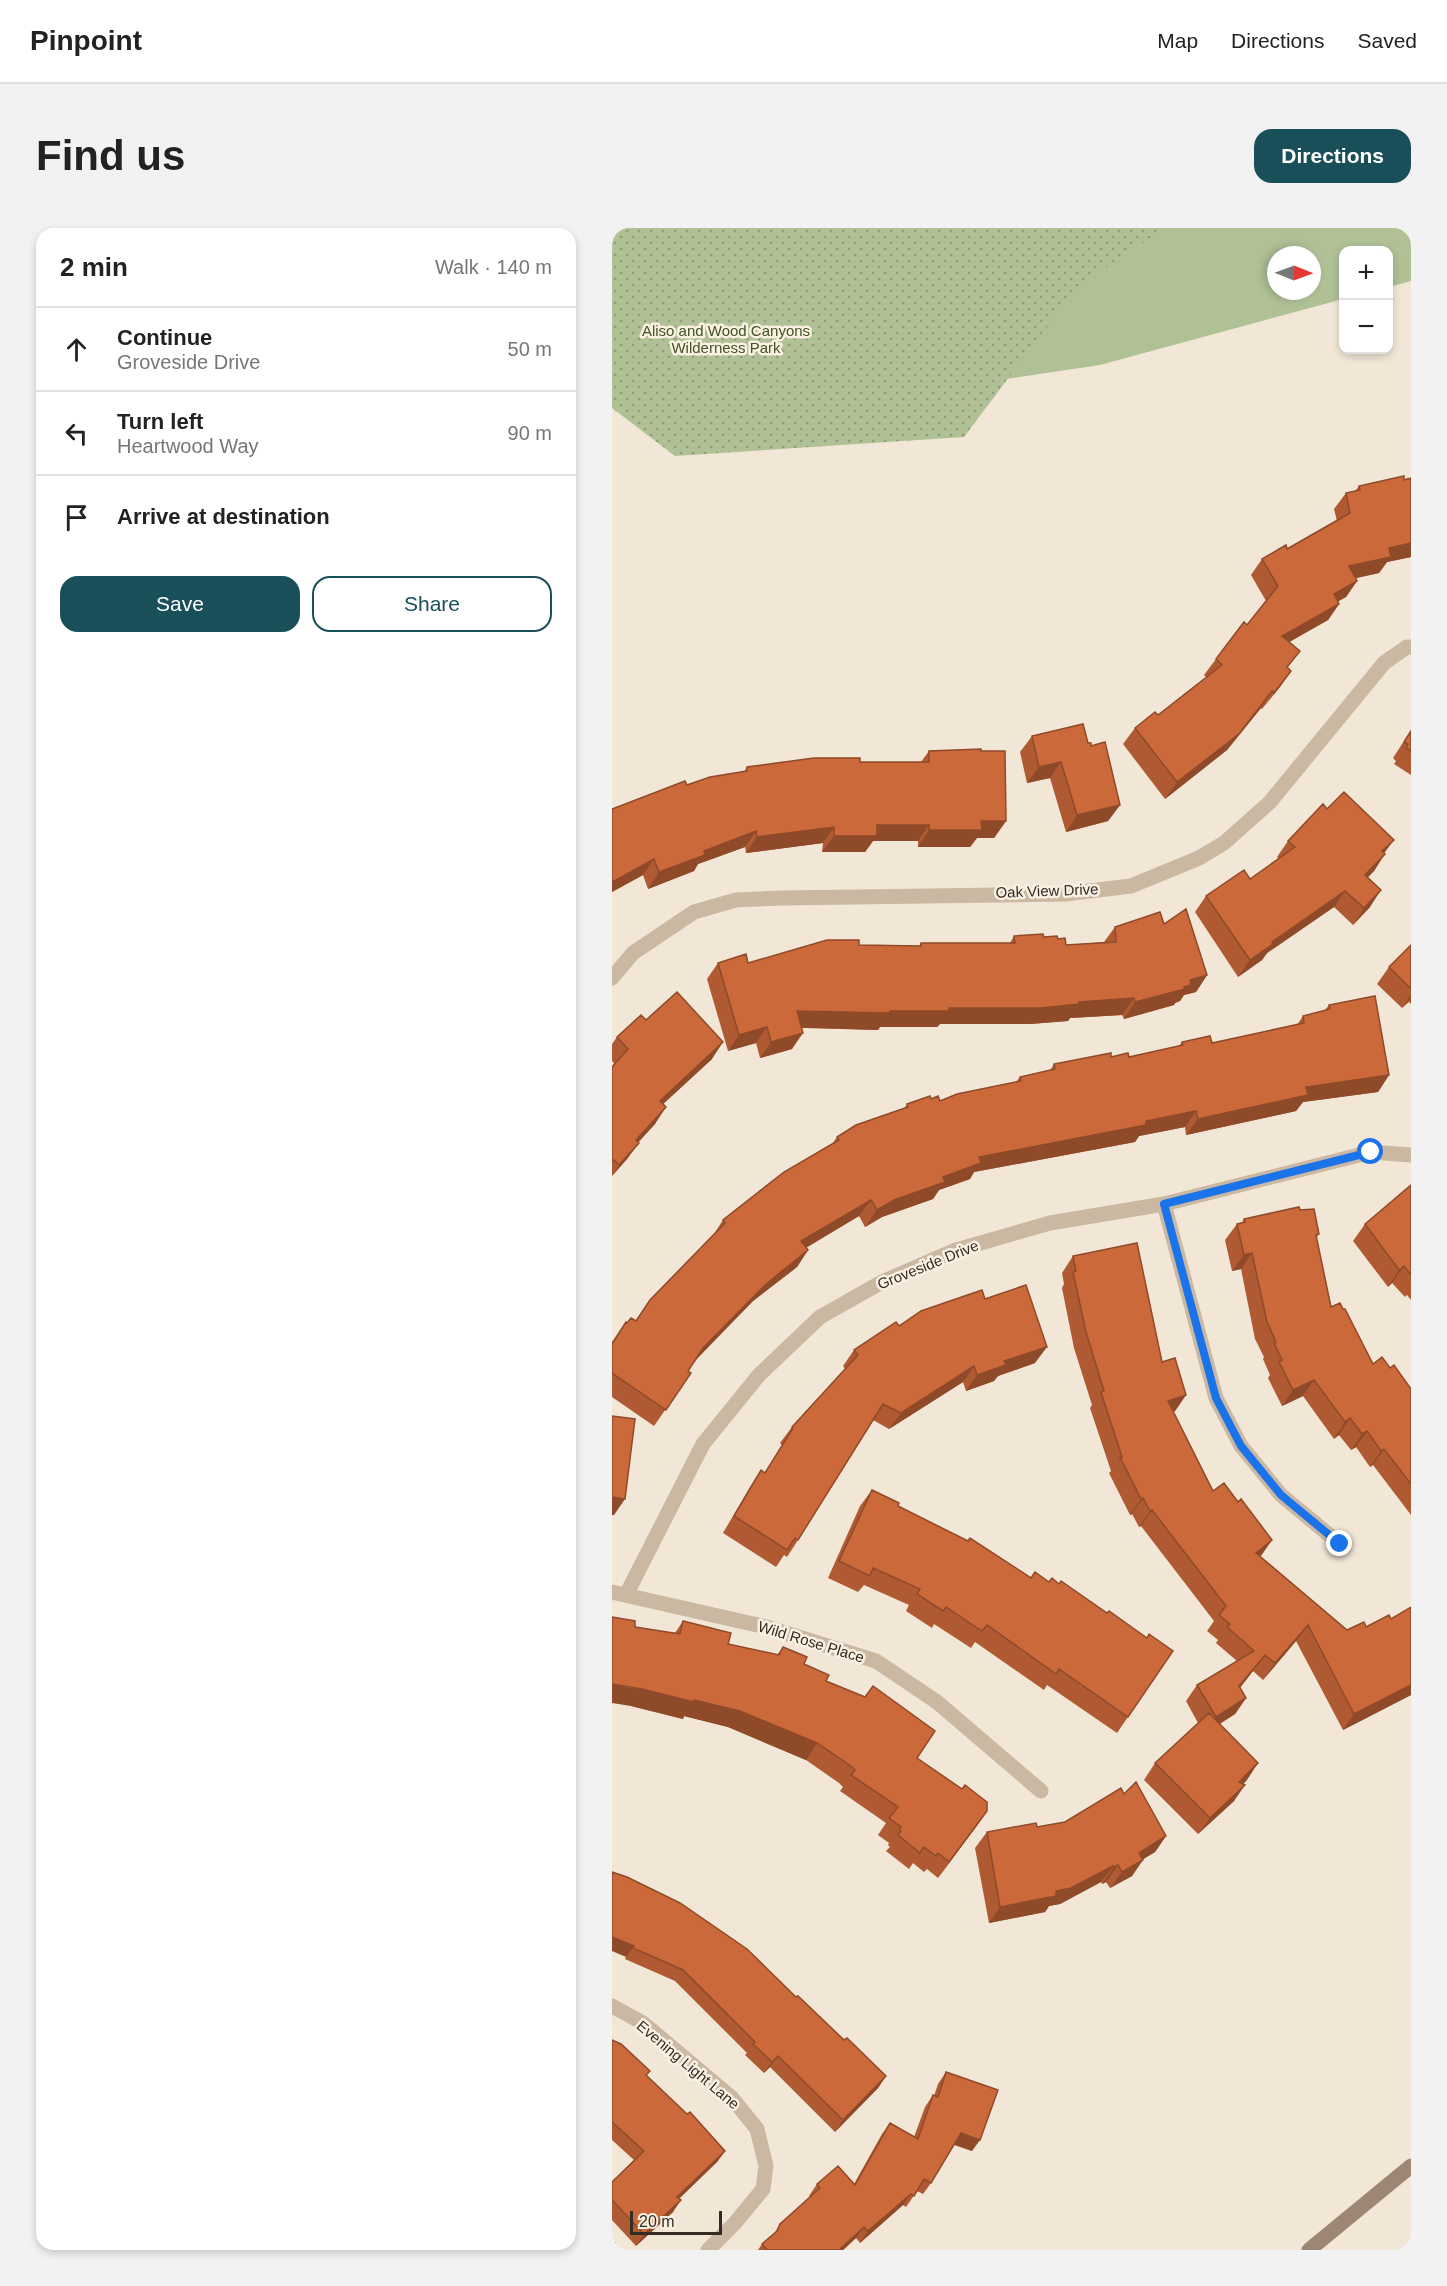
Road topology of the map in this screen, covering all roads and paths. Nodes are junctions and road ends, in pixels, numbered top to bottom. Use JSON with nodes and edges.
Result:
{"nodes":[{"id":1,"x":1411,"y":647,"type":"edge"},
{"id":2,"x":612,"y":978,"type":"edge"},
{"id":3,"x":1411,"y":1155,"type":"edge"},
{"id":4,"x":1164,"y":1204,"type":"junction"},
{"id":5,"x":1340,"y":1544,"type":"dead end"},
{"id":6,"x":619,"y":1593,"type":"edge"},
{"id":7,"x":1041,"y":1791,"type":"dead end"},
{"id":8,"x":612,"y":2006,"type":"edge"},
{"id":9,"x":1411,"y":2166,"type":"edge"},
{"id":10,"x":708,"y":2250,"type":"edge"},
{"id":11,"x":1308,"y":2250,"type":"edge"}],
"edges":[{"from":1,"to":2,"type":"street","name":"Oak View Drive"},
{"from":3,"to":4,"type":"street","name":"Groveside Drive"},
{"from":4,"to":5,"type":"street"},
{"from":4,"to":6,"type":"street","name":"Groveside Drive"},
{"from":6,"to":7,"type":"street","name":"Wild Rose Place"},
{"from":8,"to":10,"type":"street","name":"Evening Light Lane"},
{"from":9,"to":11,"type":"main road"}]}
